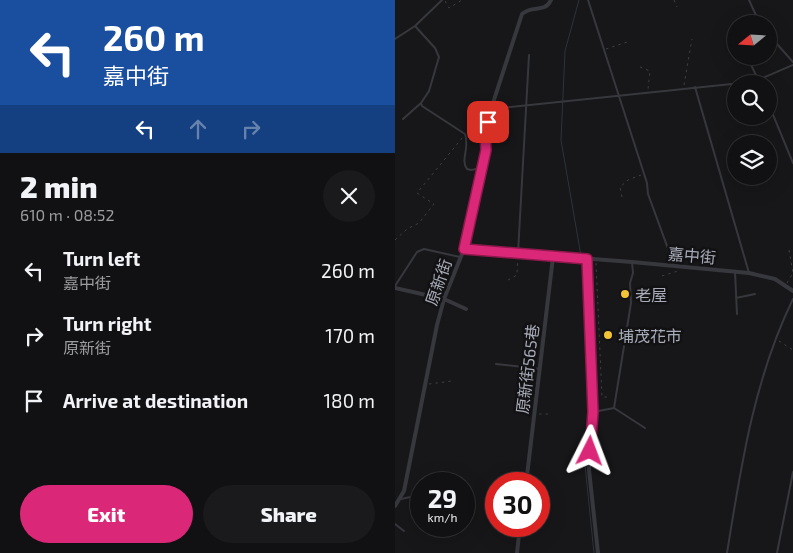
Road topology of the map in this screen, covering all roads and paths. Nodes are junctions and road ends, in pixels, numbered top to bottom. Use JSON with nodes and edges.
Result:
{"nodes":[{"id":1,"x":443,"y":0,"type":"edge"},
{"id":2,"x":462,"y":0,"type":"edge"},
{"id":3,"x":551,"y":0,"type":"edge"},
{"id":4,"x":588,"y":0,"type":"edge"},
{"id":5,"x":674,"y":0,"type":"edge"},
{"id":6,"x":749,"y":0,"type":"edge"},
{"id":7,"x":677,"y":7,"type":"dead end"},
{"id":8,"x":756,"y":15,"type":"edge"},
{"id":9,"x":415,"y":26,"type":"junction"},
{"id":10,"x":395,"y":39,"type":"edge"},
{"id":11,"x":692,"y":39,"type":"dead end"},
{"id":12,"x":629,"y":41,"type":"dead end"},
{"id":13,"x":777,"y":44,"type":"edge"},
{"id":14,"x":605,"y":49,"type":"junction"},
{"id":15,"x":529,"y":55,"type":"dead end"},
{"id":16,"x":793,"y":63,"type":"edge"},
{"id":17,"x":640,"y":67,"type":"dead end"},
{"id":18,"x":772,"y":75,"type":"edge"},
{"id":19,"x":727,"y":84,"type":"edge"},
{"id":20,"x":695,"y":87,"type":"junction"},
{"id":21,"x":683,"y":88,"type":"junction"},
{"id":22,"x":648,"y":92,"type":"junction"},
{"id":23,"x":620,"y":96,"type":"junction"},
{"id":24,"x":421,"y":103,"type":"junction"},
{"id":25,"x":526,"y":105,"type":"junction"},
{"id":26,"x":491,"y":109,"type":"junction"},
{"id":27,"x":403,"y":119,"type":"dead end"},
{"id":28,"x":777,"y":124,"type":"edge"},
{"id":29,"x":465,"y":134,"type":"junction"},
{"id":30,"x":793,"y":163,"type":"edge"},
{"id":31,"x":483,"y":167,"type":"junction"},
{"id":32,"x":644,"y":174,"type":"junction"},
{"id":33,"x":622,"y":197,"type":"dead end"},
{"id":34,"x":395,"y":240,"type":"edge"},
{"id":35,"x":464,"y":249,"type":"junction"},
{"id":36,"x":789,"y":250,"type":"dead end"},
{"id":37,"x":518,"y":254,"type":"junction"},
{"id":38,"x":460,"y":257,"type":"junction"},
{"id":39,"x":553,"y":257,"type":"junction"},
{"id":40,"x":583,"y":259,"type":"junction"},
{"id":41,"x":596,"y":260,"type":"junction"},
{"id":42,"x":632,"y":262,"type":"junction"},
{"id":43,"x":674,"y":265,"type":"junction"},
{"id":44,"x":684,"y":270,"type":"dead end"},
{"id":45,"x":735,"y":271,"type":"junction"},
{"id":46,"x":749,"y":273,"type":"junction"},
{"id":47,"x":793,"y":273,"type":"edge"},
{"id":48,"x":662,"y":276,"type":"dead end"},
{"id":49,"x":508,"y":280,"type":"dead end"},
{"id":50,"x":786,"y":285,"type":"junction"},
{"id":51,"x":395,"y":287,"type":"edge"},
{"id":52,"x":793,"y":291,"type":"edge"},
{"id":53,"x":755,"y":294,"type":"dead end"},
{"id":54,"x":736,"y":298,"type":"junction"},
{"id":55,"x":445,"y":299,"type":"junction"},
{"id":56,"x":793,"y":299,"type":"edge"},
{"id":57,"x":466,"y":309,"type":"dead end"},
{"id":58,"x":737,"y":314,"type":"dead end"},
{"id":59,"x":776,"y":338,"type":"junction"},
{"id":60,"x":793,"y":350,"type":"edge"},
{"id":61,"x":496,"y":364,"type":"dead end"},
{"id":62,"x":540,"y":369,"type":"junction"},
{"id":63,"x":452,"y":381,"type":"dead end"},
{"id":64,"x":425,"y":386,"type":"junction"},
{"id":65,"x":607,"y":397,"type":"dead end"},
{"id":66,"x":614,"y":408,"type":"junction"},
{"id":67,"x":593,"y":412,"type":"junction"},
{"id":68,"x":534,"y":414,"type":"junction"},
{"id":69,"x":551,"y":414,"type":"dead end"},
{"id":70,"x":645,"y":428,"type":"dead end"},
{"id":71,"x":527,"y":472,"type":"edge"},
{"id":72,"x":793,"y":472,"type":"edge"},
{"id":73,"x":410,"y":497,"type":"edge"},
{"id":74,"x":401,"y":499,"type":"junction"},
{"id":75,"x":395,"y":506,"type":"edge"},
{"id":76,"x":395,"y":524,"type":"edge"},
{"id":77,"x":404,"y":531,"type":"dead end"},
{"id":78,"x":519,"y":537,"type":"edge"},
{"id":79,"x":517,"y":553,"type":"edge"},
{"id":80,"x":598,"y":553,"type":"edge"},
{"id":81,"x":727,"y":553,"type":"edge"},
{"id":82,"x":777,"y":553,"type":"edge"}],
"edges":[{"from":1,"to":2,"type":"path"},
{"from":1,"to":9,"type":"lane"},
{"from":3,"to":26,"type":"street","name":"原新街"},
{"from":4,"to":14,"type":"lane"},
{"from":5,"to":7,"type":"path"},
{"from":6,"to":8,"type":"lane"},
{"from":9,"to":10,"type":"lane"},
{"from":9,"to":24,"type":"lane"},
{"from":11,"to":21,"type":"path"},
{"from":12,"to":14,"type":"path"},
{"from":13,"to":16,"type":"lane"},
{"from":14,"to":23,"type":"lane"},
{"from":15,"to":25,"type":"lane"},
{"from":16,"to":18,"type":"lane"},
{"from":17,"to":22,"type":"path"},
{"from":19,"to":20,"type":"lane"},
{"from":20,"to":21,"type":"lane"},
{"from":20,"to":46,"type":"lane"},
{"from":21,"to":22,"type":"lane"},
{"from":22,"to":23,"type":"lane"},
{"from":23,"to":25,"type":"lane"},
{"from":23,"to":32,"type":"lane"},
{"from":24,"to":27,"type":"lane"},
{"from":24,"to":29,"type":"lane"},
{"from":25,"to":26,"type":"lane"},
{"from":25,"to":37,"type":"lane"},
{"from":26,"to":31,"type":"street","name":"原新街"},
{"from":28,"to":30,"type":"lane"},
{"from":29,"to":31,"type":"lane"},
{"from":29,"to":34,"type":"path"},
{"from":31,"to":35,"type":"street","name":"原新街"},
{"from":32,"to":33,"type":"path"},
{"from":32,"to":43,"type":"lane"},
{"from":35,"to":37,"type":"street","name":"嘉中街"},
{"from":35,"to":38,"type":"street","name":"原新街"},
{"from":36,"to":47,"type":"path"},
{"from":37,"to":39,"type":"street","name":"嘉中街"},
{"from":37,"to":49,"type":"path"},
{"from":38,"to":51,"type":"lane"},
{"from":38,"to":55,"type":"street","name":"原新街"},
{"from":39,"to":40,"type":"street","name":"嘉中街"},
{"from":39,"to":62,"type":"street","name":"原新街565巷"},
{"from":40,"to":41,"type":"street","name":"嘉中街"},
{"from":40,"to":67,"type":"street"},
{"from":41,"to":42,"type":"street","name":"嘉中街"},
{"from":41,"to":65,"type":"path"},
{"from":42,"to":43,"type":"street","name":"嘉中街"},
{"from":42,"to":66,"type":"lane"},
{"from":43,"to":45,"type":"street","name":"嘉中街"},
{"from":44,"to":48,"type":"path"},
{"from":45,"to":46,"type":"street","name":"嘉中街"},
{"from":45,"to":54,"type":"lane"},
{"from":46,"to":50,"type":"street","name":"嘉中街"},
{"from":47,"to":50,"type":"path"},
{"from":50,"to":52,"type":"street","name":"嘉中街"},
{"from":51,"to":55,"type":"street"},
{"from":53,"to":54,"type":"lane"},
{"from":54,"to":58,"type":"lane"},
{"from":55,"to":57,"type":"street"},
{"from":55,"to":64,"type":"street","name":"原新街"},
{"from":56,"to":59,"type":"lane"},
{"from":59,"to":60,"type":"path"},
{"from":59,"to":81,"type":"lane"},
{"from":61,"to":62,"type":"lane"},
{"from":62,"to":68,"type":"street","name":"原新街565巷"},
{"from":63,"to":64,"type":"path"},
{"from":64,"to":74,"type":"street","name":"原新街"},
{"from":66,"to":67,"type":"lane"},
{"from":66,"to":70,"type":"lane"},
{"from":67,"to":80,"type":"street"},
{"from":68,"to":69,"type":"path"},
{"from":68,"to":71,"type":"street","name":"原新街565巷"},
{"from":72,"to":82,"type":"lane"},
{"from":73,"to":74,"type":"lane"},
{"from":74,"to":75,"type":"street","name":"原新街"},
{"from":76,"to":77,"type":"lane"},
{"from":78,"to":79,"type":"street"}]}
